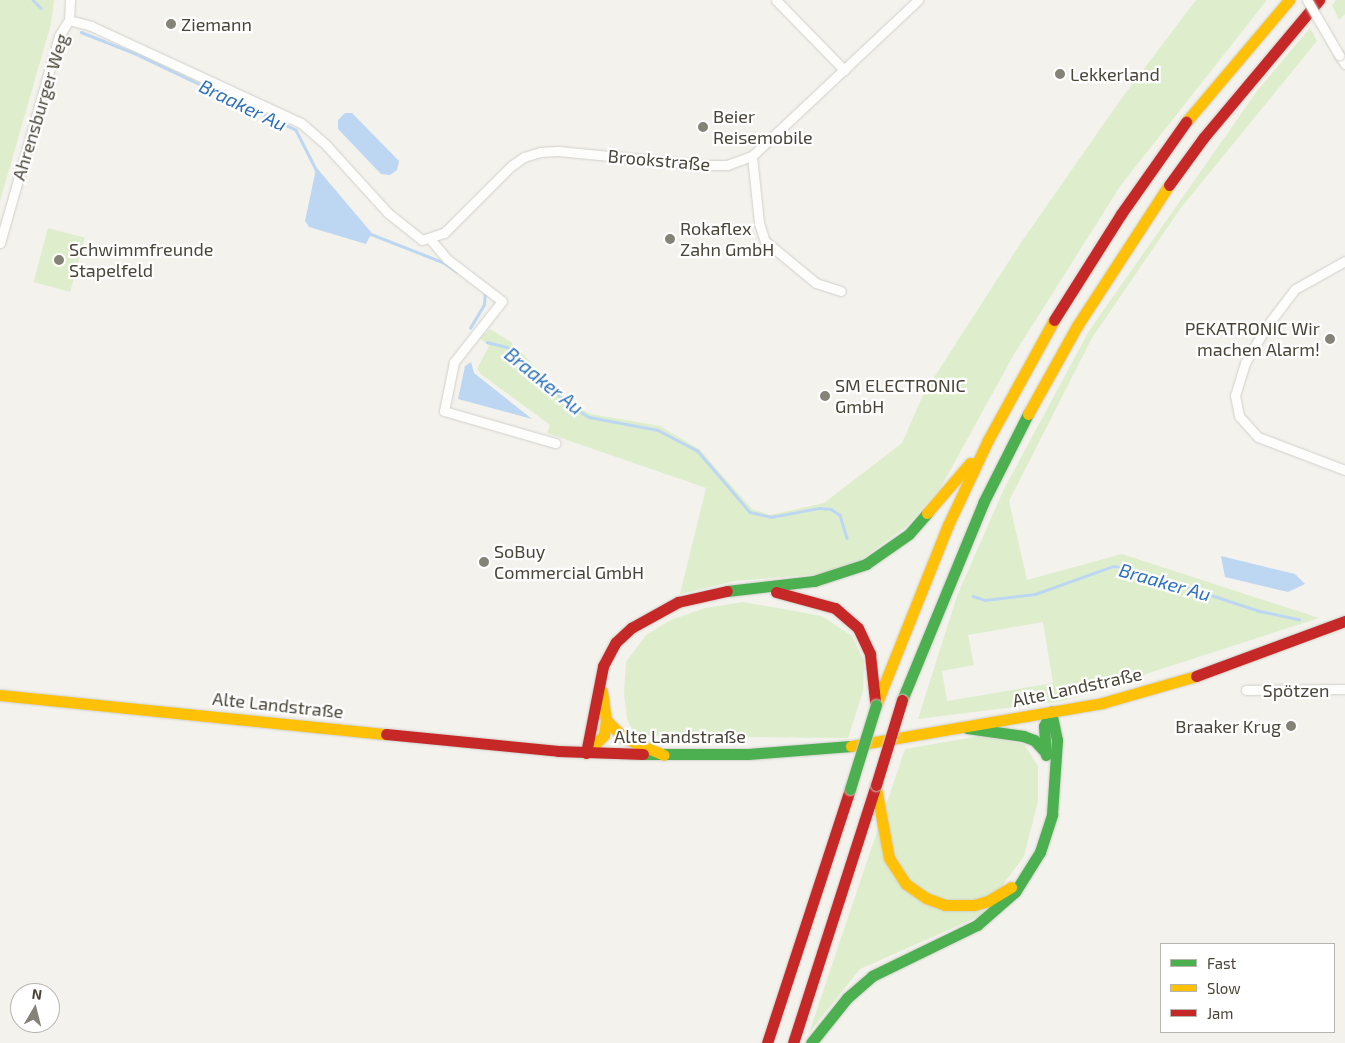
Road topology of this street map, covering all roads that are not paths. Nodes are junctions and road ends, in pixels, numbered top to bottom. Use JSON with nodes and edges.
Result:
{"nodes":[{"id":1,"x":70,"y":0,"type":"edge"},
{"id":2,"x":776,"y":0,"type":"edge"},
{"id":3,"x":918,"y":0,"type":"edge"},
{"id":4,"x":1289,"y":0,"type":"edge"},
{"id":5,"x":1307,"y":0,"type":"edge"},
{"id":6,"x":1319,"y":0,"type":"edge"},
{"id":7,"x":69,"y":20,"type":"junction"},
{"id":8,"x":1345,"y":64,"type":"edge"},
{"id":9,"x":844,"y":70,"type":"junction"},
{"id":10,"x":752,"y":156,"type":"junction"},
{"id":11,"x":431,"y":240,"type":"junction"},
{"id":12,"x":0,"y":243,"type":"edge"},
{"id":13,"x":1345,"y":261,"type":"edge"},
{"id":14,"x":841,"y":291,"type":"dead end"},
{"id":15,"x":988,"y":440,"type":"junction"},
{"id":16,"x":555,"y":443,"type":"dead end"},
{"id":17,"x":1345,"y":470,"type":"edge"},
{"id":18,"x":734,"y":589,"type":"junction"},
{"id":19,"x":1345,"y":621,"type":"edge"},
{"id":20,"x":601,"y":679,"type":"junction"},
{"id":21,"x":1345,"y":689,"type":"edge"},
{"id":22,"x":1246,"y":690,"type":"dead end"},
{"id":23,"x":0,"y":695,"type":"edge"},
{"id":24,"x":876,"y":706,"type":"junction"},
{"id":25,"x":1051,"y":712,"type":"junction"},
{"id":26,"x":606,"y":720,"type":"junction"},
{"id":27,"x":967,"y":728,"type":"junction"},
{"id":28,"x":1045,"y":752,"type":"junction"},
{"id":29,"x":586,"y":753,"type":"junction"},
{"id":30,"x":664,"y":755,"type":"junction"},
{"id":31,"x":1055,"y":781,"type":"junction"},
{"id":32,"x":876,"y":785,"type":"junction"},
{"id":33,"x":1025,"y":877,"type":"junction"},
{"id":34,"x":767,"y":1043,"type":"edge"},
{"id":35,"x":793,"y":1043,"type":"edge"},
{"id":36,"x":812,"y":1043,"type":"edge"}],
"edges":[{"from":1,"to":7,"type":"street","name":"Ahrensburger Weg"},
{"from":2,"to":9,"type":"street"},
{"from":3,"to":9,"type":"street","name":"Brookstraße"},
{"from":4,"to":15,"type":"main road"},
{"from":5,"to":8,"type":"street","bridge":true},
{"from":6,"to":32,"type":"main road","bridge":true},
{"from":7,"to":11,"type":"street"},
{"from":7,"to":12,"type":"street","name":"Ahrensburger Weg"},
{"from":9,"to":10,"type":"street","name":"Brookstraße"},
{"from":10,"to":11,"type":"street","name":"Brookstraße"},
{"from":10,"to":14,"type":"street"},
{"from":11,"to":16,"type":"street"},
{"from":13,"to":17,"type":"street"},
{"from":15,"to":18,"type":"main road"},
{"from":15,"to":24,"type":"main road"},
{"from":18,"to":20,"type":"main road"},
{"from":18,"to":24,"type":"main road"},
{"from":19,"to":25,"type":"main road","name":"Alte Landstraße"},
{"from":20,"to":26,"type":"main road"},
{"from":20,"to":29,"type":"main road"},
{"from":21,"to":22,"type":"street","name":"Spötzen"},
{"from":23,"to":29,"type":"main road","name":"Alte Landstraße"},
{"from":24,"to":34,"type":"main road","bridge":true},
{"from":25,"to":27,"type":"main road","name":"Alte Landstraße"},
{"from":25,"to":28,"type":"main road"},
{"from":25,"to":31,"type":"main road"},
{"from":26,"to":29,"type":"main road"},
{"from":26,"to":30,"type":"main road"},
{"from":27,"to":28,"type":"main road"},
{"from":27,"to":30,"type":"main road","name":"Alte Landstraße"},
{"from":28,"to":31,"type":"main road"},
{"from":29,"to":30,"type":"main road","name":"Alte Landstraße"},
{"from":31,"to":33,"type":"main road"},
{"from":32,"to":33,"type":"main road"},
{"from":32,"to":35,"type":"main road"},
{"from":33,"to":36,"type":"main road"}]}
